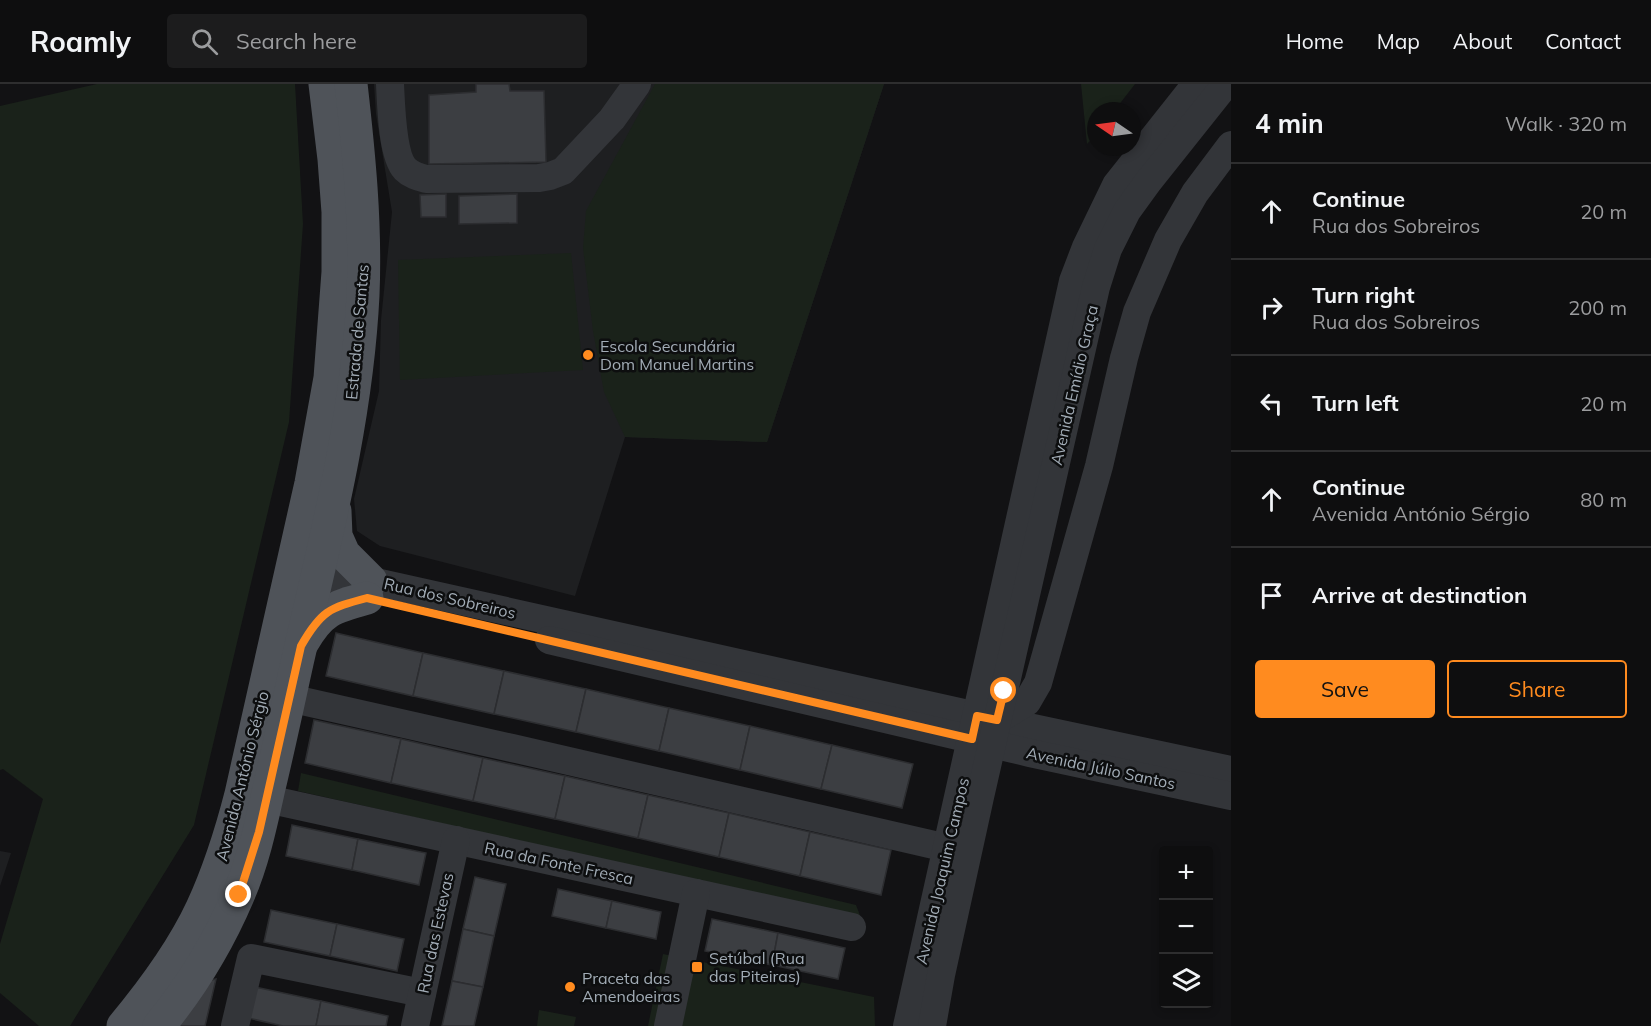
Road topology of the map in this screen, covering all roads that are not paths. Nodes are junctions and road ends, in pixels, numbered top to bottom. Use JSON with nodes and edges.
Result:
{"nodes":[{"id":1,"x":325,"y":84,"type":"edge"},
{"id":2,"x":351,"y":84,"type":"edge"},
{"id":3,"x":390,"y":84,"type":"edge"},
{"id":4,"x":637,"y":84,"type":"edge"},
{"id":5,"x":1196,"y":84,"type":"edge"},
{"id":6,"x":1226,"y":84,"type":"edge"},
{"id":7,"x":1231,"y":145,"type":"edge"},
{"id":8,"x":334,"y":497,"type":"junction"},
{"id":9,"x":303,"y":575,"type":"junction"},
{"id":10,"x":369,"y":589,"type":"junction"},
{"id":11,"x":301,"y":646,"type":"junction"},
{"id":12,"x":289,"y":698,"type":"junction"},
{"id":13,"x":985,"y":730,"type":"junction"},
{"id":14,"x":1231,"y":770,"type":"edge"},
{"id":15,"x":1231,"y":796,"type":"edge"},
{"id":16,"x":267,"y":799,"type":"junction"},
{"id":17,"x":456,"y":840,"type":"junction"},
{"id":18,"x":947,"y":848,"type":"junction"},
{"id":19,"x":696,"y":893,"type":"junction"},
{"id":20,"x":852,"y":927,"type":"dead end"},
{"id":21,"x":422,"y":993,"type":"junction"},
{"id":22,"x":123,"y":1026,"type":"edge"},
{"id":23,"x":159,"y":1026,"type":"edge"},
{"id":24,"x":235,"y":1026,"type":"edge"},
{"id":25,"x":415,"y":1026,"type":"edge"},
{"id":26,"x":668,"y":1026,"type":"edge"},
{"id":27,"x":907,"y":1026,"type":"edge"},
{"id":28,"x":932,"y":1026,"type":"edge"}],
"edges":[{"from":1,"to":9,"type":"main road","name":"Estrada de Santas"},
{"from":2,"to":8,"type":"main road","name":"Estrada de Santas"},
{"from":3,"to":4,"type":"street"},
{"from":5,"to":13,"type":"street","name":"Avenida Emídio Graça"},
{"from":6,"to":13,"type":"street","name":"Avenida Emídio Graça"},
{"from":7,"to":13,"type":"street"},
{"from":8,"to":9,"type":"main road","name":"Estrada de Santas"},
{"from":8,"to":10,"type":"main road"},
{"from":9,"to":10,"type":"street","name":"Rua dos Sobreiros"},
{"from":9,"to":11,"type":"main road","name":"Avenida António Sérgio"},
{"from":9,"to":22,"type":"main road","name":"Avenida António Sérgio"},
{"from":10,"to":11,"type":"main road"},
{"from":10,"to":13,"type":"street","name":"Rua dos Sobreiros"},
{"from":11,"to":12,"type":"main road","name":"Avenida António Sérgio"},
{"from":12,"to":16,"type":"main road","name":"Avenida António Sérgio"},
{"from":12,"to":18,"type":"street"},
{"from":13,"to":14,"type":"street","name":"Avenida Júlio Santos"},
{"from":13,"to":15,"type":"street","name":"Avenida Júlio Santos"},
{"from":13,"to":18,"type":"street","name":"Avenida Joaquim Campos"},
{"from":13,"to":28,"type":"street","name":"Avenida Joaquim Campos"},
{"from":16,"to":17,"type":"street","name":"Rua da Fonte Fresca"},
{"from":16,"to":23,"type":"main road","name":"Avenida António Sérgio"},
{"from":17,"to":19,"type":"street","name":"Rua da Fonte Fresca"},
{"from":17,"to":21,"type":"street","name":"Rua das Estevas"},
{"from":18,"to":27,"type":"street","name":"Avenida Joaquim Campos"},
{"from":19,"to":20,"type":"street","name":"Rua da Fonte Fresca"},
{"from":19,"to":26,"type":"street"},
{"from":21,"to":24,"type":"street"},
{"from":21,"to":25,"type":"street","name":"Rua das Estevas"}]}
